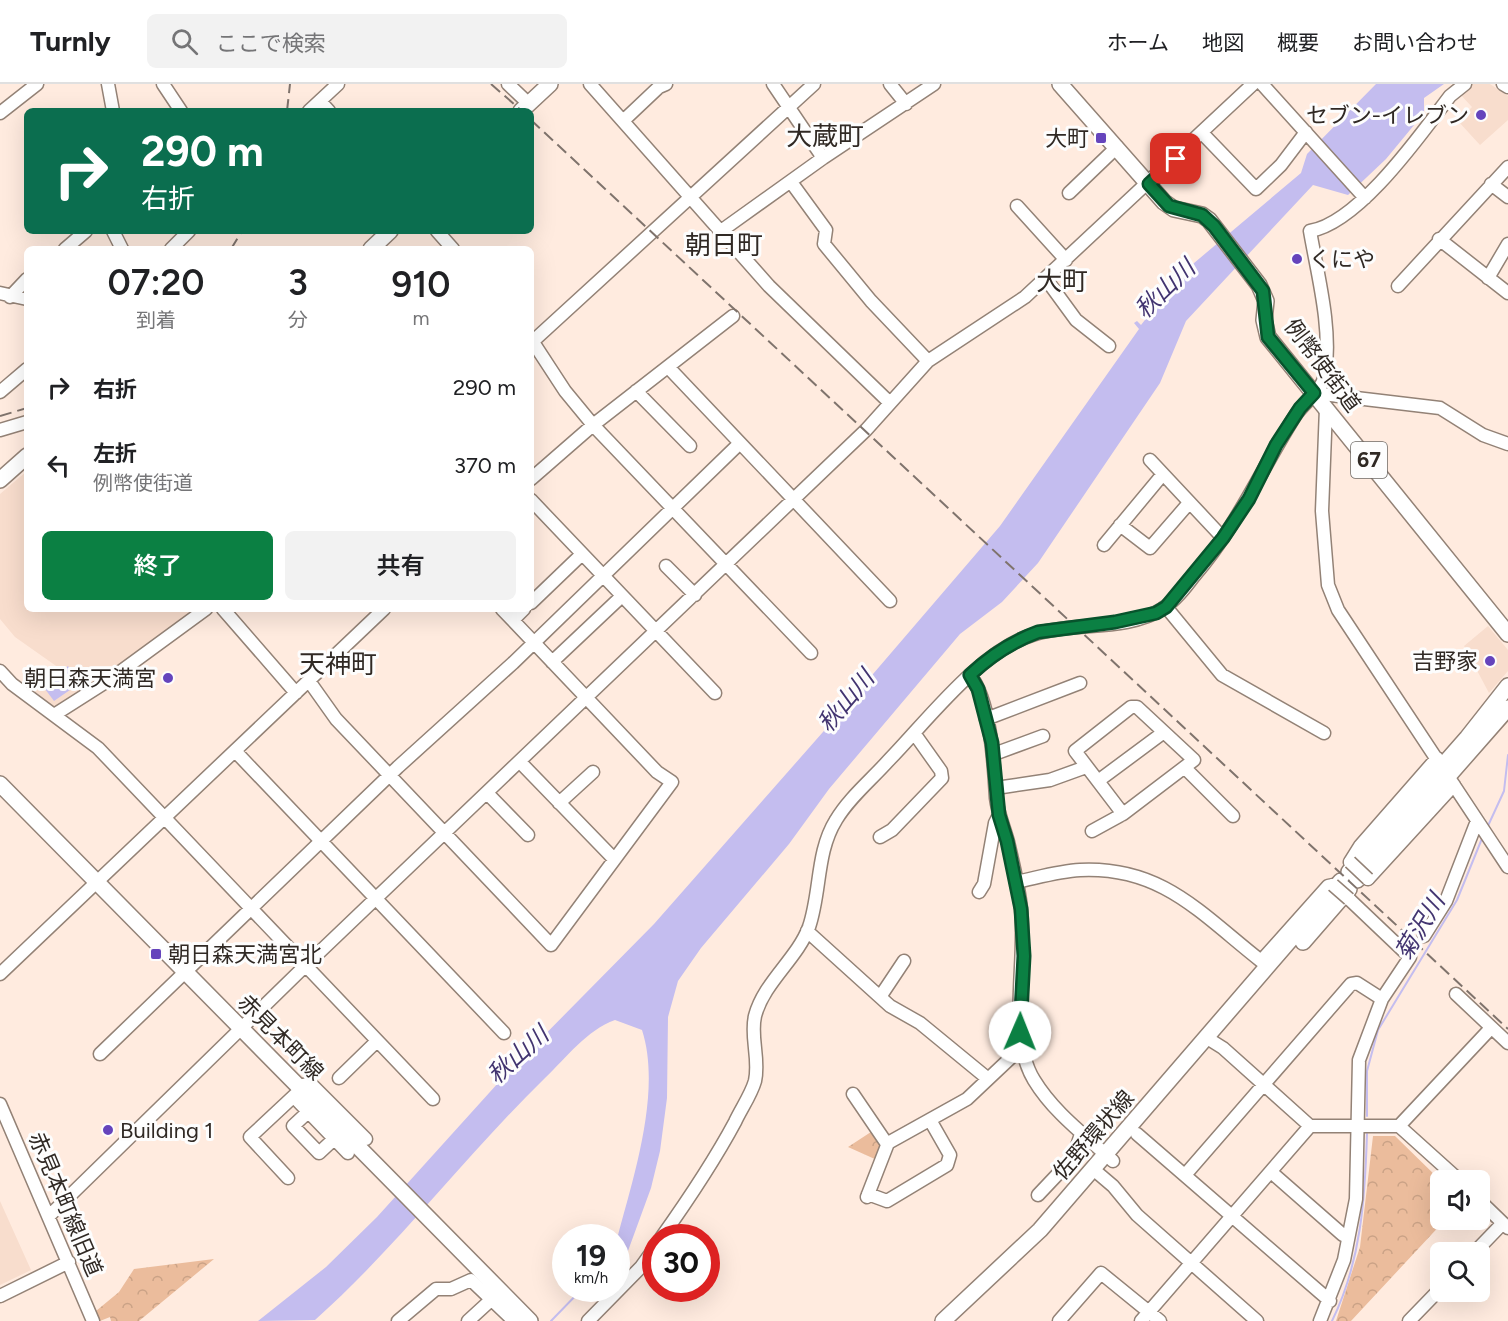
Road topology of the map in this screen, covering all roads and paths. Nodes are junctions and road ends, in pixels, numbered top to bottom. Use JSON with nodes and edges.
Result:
{"nodes":[{"id":1,"x":37,"y":84,"type":"edge"},
{"id":2,"x":108,"y":84,"type":"edge"},
{"id":3,"x":163,"y":84,"type":"edge"},
{"id":4,"x":339,"y":84,"type":"edge"},
{"id":5,"x":508,"y":84,"type":"edge"},
{"id":6,"x":550,"y":84,"type":"edge"},
{"id":7,"x":590,"y":84,"type":"edge"},
{"id":8,"x":666,"y":84,"type":"edge"},
{"id":9,"x":773,"y":84,"type":"edge"},
{"id":10,"x":814,"y":84,"type":"edge"},
{"id":11,"x":890,"y":84,"type":"edge"},
{"id":12,"x":934,"y":84,"type":"edge"},
{"id":13,"x":1060,"y":84,"type":"edge"},
{"id":14,"x":1253,"y":84,"type":"edge"},
{"id":15,"x":1262,"y":84,"type":"edge"},
{"id":16,"x":1465,"y":84,"type":"edge"},
{"id":17,"x":1503,"y":84,"type":"edge"},
{"id":18,"x":1508,"y":87,"type":"edge"},
{"id":19,"x":320,"y":101,"type":"junction"},
{"id":20,"x":906,"y":104,"type":"junction"},
{"id":21,"x":525,"y":107,"type":"edge"},
{"id":22,"x":790,"y":107,"type":"junction"},
{"id":23,"x":112,"y":108,"type":"edge"},
{"id":24,"x":179,"y":108,"type":"edge"},
{"id":25,"x":312,"y":108,"type":"edge"},
{"id":26,"x":326,"y":108,"type":"edge"},
{"id":27,"x":0,"y":113,"type":"edge"},
{"id":28,"x":623,"y":121,"type":"junction"},
{"id":29,"x":1203,"y":133,"type":"junction"},
{"id":30,"x":1309,"y":135,"type":"junction"},
{"id":31,"x":1117,"y":147,"type":"junction"},
{"id":32,"x":823,"y":158,"type":"junction"},
{"id":33,"x":1508,"y":167,"type":"edge"},
{"id":34,"x":791,"y":182,"type":"junction"},
{"id":35,"x":1149,"y":184,"type":"junction"},
{"id":36,"x":1491,"y":184,"type":"junction"},
{"id":37,"x":1068,"y":193,"type":"dead end"},
{"id":38,"x":1363,"y":195,"type":"junction"},
{"id":39,"x":692,"y":196,"type":"junction"},
{"id":40,"x":1508,"y":196,"type":"edge"},
{"id":41,"x":1017,"y":206,"type":"dead end"},
{"id":42,"x":721,"y":231,"type":"junction"},
{"id":43,"x":83,"y":234,"type":"edge"},
{"id":44,"x":186,"y":234,"type":"edge"},
{"id":45,"x":387,"y":234,"type":"edge"},
{"id":46,"x":440,"y":234,"type":"edge"},
{"id":47,"x":1439,"y":239,"type":"junction"},
{"id":48,"x":1508,"y":244,"type":"edge"},
{"id":49,"x":69,"y":246,"type":"edge"},
{"id":50,"x":174,"y":246,"type":"edge"},
{"id":51,"x":374,"y":246,"type":"edge"},
{"id":52,"x":450,"y":246,"type":"edge"},
{"id":53,"x":1066,"y":260,"type":"junction"},
{"id":54,"x":1488,"y":278,"type":"junction"},
{"id":55,"x":1046,"y":279,"type":"junction"},
{"id":56,"x":24,"y":281,"type":"edge"},
{"id":57,"x":1398,"y":286,"type":"dead end"},
{"id":58,"x":1508,"y":293,"type":"edge"},
{"id":59,"x":5,"y":295,"type":"edge"},
{"id":60,"x":24,"y":298,"type":"edge"},
{"id":61,"x":733,"y":316,"type":"dead end"},
{"id":62,"x":534,"y":339,"type":"edge"},
{"id":63,"x":534,"y":344,"type":"edge"},
{"id":64,"x":1109,"y":346,"type":"dead end"},
{"id":65,"x":928,"y":361,"type":"junction"},
{"id":66,"x":668,"y":367,"type":"junction"},
{"id":67,"x":24,"y":372,"type":"edge"},
{"id":68,"x":636,"y":391,"type":"junction"},
{"id":69,"x":0,"y":392,"type":"edge"},
{"id":70,"x":1314,"y":393,"type":"junction"},
{"id":71,"x":890,"y":403,"type":"junction"},
{"id":72,"x":1326,"y":408,"type":"junction"},
{"id":73,"x":24,"y":423,"type":"edge"},
{"id":74,"x":593,"y":425,"type":"junction"},
{"id":75,"x":0,"y":430,"type":"edge"},
{"id":76,"x":740,"y":443,"type":"junction"},
{"id":77,"x":1508,"y":444,"type":"edge"},
{"id":78,"x":690,"y":446,"type":"dead end"},
{"id":79,"x":24,"y":459,"type":"edge"},
{"id":80,"x":1150,"y":460,"type":"dead end"},
{"id":81,"x":534,"y":474,"type":"edge"},
{"id":82,"x":1163,"y":474,"type":"junction"},
{"id":83,"x":0,"y":480,"type":"edge"},
{"id":84,"x":793,"y":499,"type":"junction"},
{"id":85,"x":534,"y":503,"type":"edge"},
{"id":86,"x":1189,"y":503,"type":"junction"},
{"id":87,"x":673,"y":508,"type":"junction"},
{"id":88,"x":1120,"y":525,"type":"junction"},
{"id":89,"x":1223,"y":538,"type":"junction"},
{"id":90,"x":1104,"y":544,"type":"dead end"},
{"id":91,"x":581,"y":555,"type":"junction"},
{"id":92,"x":726,"y":564,"type":"junction"},
{"id":93,"x":666,"y":566,"type":"dead end"},
{"id":94,"x":602,"y":575,"type":"junction"},
{"id":95,"x":695,"y":595,"type":"junction"},
{"id":96,"x":622,"y":596,"type":"junction"},
{"id":97,"x":534,"y":600,"type":"edge"},
{"id":98,"x":890,"y":601,"type":"dead end"},
{"id":99,"x":1166,"y":607,"type":"junction"},
{"id":100,"x":202,"y":612,"type":"edge"},
{"id":101,"x":226,"y":612,"type":"edge"},
{"id":102,"x":381,"y":612,"type":"edge"},
{"id":103,"x":505,"y":612,"type":"edge"},
{"id":104,"x":521,"y":612,"type":"edge"},
{"id":105,"x":513,"y":620,"type":"junction"},
{"id":106,"x":657,"y":632,"type":"junction"},
{"id":107,"x":1508,"y":634,"type":"edge"},
{"id":108,"x":534,"y":642,"type":"junction"},
{"id":109,"x":811,"y":653,"type":"dead end"},
{"id":110,"x":552,"y":662,"type":"junction"},
{"id":111,"x":0,"y":671,"type":"edge"},
{"id":112,"x":970,"y":675,"type":"junction"},
{"id":113,"x":309,"y":681,"type":"junction"},
{"id":114,"x":1080,"y":683,"type":"dead end"},
{"id":115,"x":1508,"y":686,"type":"edge"},
{"id":116,"x":296,"y":693,"type":"junction"},
{"id":117,"x":715,"y":693,"type":"dead end"},
{"id":118,"x":586,"y":699,"type":"junction"},
{"id":119,"x":1508,"y":708,"type":"edge"},
{"id":120,"x":54,"y":715,"type":"junction"},
{"id":121,"x":986,"y":719,"type":"junction"},
{"id":122,"x":1164,"y":732,"type":"junction"},
{"id":123,"x":1324,"y":733,"type":"dead end"},
{"id":124,"x":915,"y":734,"type":"junction"},
{"id":125,"x":1043,"y":736,"type":"dead end"},
{"id":126,"x":236,"y":751,"type":"junction"},
{"id":127,"x":994,"y":754,"type":"junction"},
{"id":128,"x":520,"y":762,"type":"junction"},
{"id":129,"x":1086,"y":766,"type":"junction"},
{"id":130,"x":1186,"y":769,"type":"junction"},
{"id":131,"x":1445,"y":771,"type":"junction"},
{"id":132,"x":593,"y":772,"type":"dead end"},
{"id":133,"x":391,"y":776,"type":"junction"},
{"id":134,"x":1098,"y":781,"type":"junction"},
{"id":135,"x":0,"y":784,"type":"edge"},
{"id":136,"x":996,"y":788,"type":"junction"},
{"id":137,"x":487,"y":793,"type":"junction"},
{"id":138,"x":559,"y":803,"type":"junction"},
{"id":139,"x":1123,"y":814,"type":"junction"},
{"id":140,"x":999,"y":815,"type":"junction"},
{"id":141,"x":1233,"y":816,"type":"dead end"},
{"id":142,"x":165,"y":818,"type":"junction"},
{"id":143,"x":1479,"y":823,"type":"junction"},
{"id":144,"x":1092,"y":831,"type":"dead end"},
{"id":145,"x":446,"y":832,"type":"junction"},
{"id":146,"x":528,"y":835,"type":"dead end"},
{"id":147,"x":880,"y":837,"type":"dead end"},
{"id":148,"x":322,"y":842,"type":"junction"},
{"id":149,"x":614,"y":859,"type":"junction"},
{"id":150,"x":1508,"y":867,"type":"edge"},
{"id":151,"x":1349,"y":881,"type":"junction"},
{"id":152,"x":97,"y":882,"type":"junction"},
{"id":153,"x":1016,"y":882,"type":"junction"},
{"id":154,"x":979,"y":892,"type":"dead end"},
{"id":155,"x":376,"y":899,"type":"junction"},
{"id":156,"x":252,"y":909,"type":"junction"},
{"id":157,"x":807,"y":931,"type":"junction"},
{"id":158,"x":1424,"y":936,"type":"dead end"},
{"id":159,"x":904,"y":961,"type":"dead end"},
{"id":160,"x":305,"y":966,"type":"junction"},
{"id":161,"x":185,"y":973,"type":"junction"},
{"id":162,"x":0,"y":974,"type":"edge"},
{"id":163,"x":1456,"y":994,"type":"dead end"},
{"id":164,"x":880,"y":998,"type":"junction"},
{"id":165,"x":1382,"y":999,"type":"junction"},
{"id":166,"x":1491,"y":1028,"type":"junction"},
{"id":167,"x":241,"y":1029,"type":"junction"},
{"id":168,"x":504,"y":1032,"type":"dead end"},
{"id":169,"x":377,"y":1041,"type":"junction"},
{"id":170,"x":1210,"y":1041,"type":"junction"},
{"id":171,"x":1508,"y":1043,"type":"edge"},
{"id":172,"x":1022,"y":1048,"type":"junction"},
{"id":173,"x":100,"y":1054,"type":"dead end"},
{"id":174,"x":339,"y":1078,"type":"dead end"},
{"id":175,"x":987,"y":1078,"type":"junction"},
{"id":176,"x":1264,"y":1084,"type":"junction"},
{"id":177,"x":296,"y":1090,"type":"junction"},
{"id":178,"x":853,"y":1094,"type":"dead end"},
{"id":179,"x":432,"y":1099,"type":"dead end"},
{"id":180,"x":0,"y":1104,"type":"edge"},
{"id":181,"x":308,"y":1112,"type":"junction"},
{"id":182,"x":930,"y":1120,"type":"junction"},
{"id":183,"x":1356,"y":1125,"type":"junction"},
{"id":184,"x":1310,"y":1126,"type":"junction"},
{"id":185,"x":1399,"y":1126,"type":"junction"},
{"id":186,"x":1081,"y":1134,"type":"junction"},
{"id":187,"x":1137,"y":1134,"type":"junction"},
{"id":188,"x":334,"y":1139,"type":"junction"},
{"id":189,"x":887,"y":1144,"type":"junction"},
{"id":190,"x":348,"y":1153,"type":"dead end"},
{"id":191,"x":1109,"y":1158,"type":"junction"},
{"id":192,"x":1448,"y":1170,"type":"edge"},
{"id":193,"x":1097,"y":1172,"type":"junction"},
{"id":194,"x":1270,"y":1172,"type":"junction"},
{"id":195,"x":1185,"y":1175,"type":"junction"},
{"id":196,"x":288,"y":1178,"type":"dead end"},
{"id":197,"x":1038,"y":1195,"type":"dead end"},
{"id":198,"x":1490,"y":1210,"type":"edge"},
{"id":199,"x":49,"y":1216,"type":"junction"},
{"id":200,"x":1232,"y":1216,"type":"junction"},
{"id":201,"x":671,"y":1224,"type":"edge"},
{"id":202,"x":1506,"y":1225,"type":"edge"},
{"id":203,"x":1348,"y":1236,"type":"junction"},
{"id":204,"x":1486,"y":1242,"type":"edge"},
{"id":205,"x":69,"y":1262,"type":"junction"},
{"id":206,"x":642,"y":1263,"type":"edge"},
{"id":207,"x":1191,"y":1263,"type":"junction"},
{"id":208,"x":0,"y":1296,"type":"edge"},
{"id":209,"x":492,"y":1299,"type":"junction"},
{"id":210,"x":1430,"y":1299,"type":"edge"},
{"id":211,"x":1330,"y":1301,"type":"junction"},
{"id":212,"x":1145,"y":1316,"type":"edge"},
{"id":213,"x":406,"y":1319,"type":"edge"},
{"id":214,"x":525,"y":1320,"type":"edge"},
{"id":215,"x":93,"y":1321,"type":"edge"},
{"id":216,"x":468,"y":1321,"type":"edge"},
{"id":217,"x":588,"y":1321,"type":"edge"},
{"id":218,"x":943,"y":1321,"type":"edge"},
{"id":219,"x":959,"y":1321,"type":"edge"},
{"id":220,"x":1059,"y":1321,"type":"edge"},
{"id":221,"x":1160,"y":1321,"type":"edge"},
{"id":222,"x":1257,"y":1321,"type":"edge"},
{"id":223,"x":1320,"y":1321,"type":"edge"},
{"id":224,"x":1409,"y":1321,"type":"edge"}],
"edges":[{"from":1,"to":27,"type":"street"},
{"from":2,"to":23,"type":"street"},
{"from":3,"to":24,"type":"street"},
{"from":4,"to":19,"type":"street"},
{"from":5,"to":21,"type":"street"},
{"from":6,"to":21,"type":"main road"},
{"from":7,"to":28,"type":"street"},
{"from":8,"to":28,"type":"street"},
{"from":9,"to":22,"type":"street"},
{"from":10,"to":22,"type":"street"},
{"from":11,"to":20,"type":"street"},
{"from":12,"to":20,"type":"street"},
{"from":13,"to":31,"type":"main road","name":"例幣使街道","number":"67"},
{"from":14,"to":29,"type":"street"},
{"from":15,"to":30,"type":"street"},
{"from":16,"to":38,"type":"street"},
{"from":17,"to":18,"type":"street"},
{"from":19,"to":25,"type":"street"},
{"from":19,"to":26,"type":"street"},
{"from":20,"to":32,"type":"street"},
{"from":22,"to":32,"type":"street"},
{"from":22,"to":39,"type":"street"},
{"from":28,"to":39,"type":"street"},
{"from":29,"to":30,"type":"street"},
{"from":29,"to":35,"type":"street"},
{"from":30,"to":38,"type":"street"},
{"from":31,"to":35,"type":"main road","name":"例幣使街道","number":"67"},
{"from":31,"to":37,"type":"street"},
{"from":32,"to":34,"type":"street"},
{"from":33,"to":36,"type":"street"},
{"from":34,"to":42,"type":"street"},
{"from":34,"to":65,"type":"street"},
{"from":35,"to":53,"type":"street"},
{"from":35,"to":70,"type":"main road","name":"例幣使街道","number":"67"},
{"from":36,"to":40,"type":"street"},
{"from":36,"to":47,"type":"street"},
{"from":38,"to":70,"type":"street"},
{"from":39,"to":42,"type":"street"},
{"from":39,"to":62,"type":"street"},
{"from":41,"to":53,"type":"street"},
{"from":42,"to":71,"type":"street"},
{"from":43,"to":49,"type":"street"},
{"from":44,"to":50,"type":"street"},
{"from":45,"to":51,"type":"main road"},
{"from":46,"to":52,"type":"street"},
{"from":47,"to":54,"type":"street"},
{"from":47,"to":57,"type":"street"},
{"from":48,"to":54,"type":"street"},
{"from":53,"to":55,"type":"street"},
{"from":54,"to":58,"type":"street"},
{"from":55,"to":64,"type":"street"},
{"from":55,"to":65,"type":"street"},
{"from":56,"to":59,"type":"street"},
{"from":59,"to":60,"type":"street"},
{"from":61,"to":66,"type":"street"},
{"from":63,"to":74,"type":"street"},
{"from":65,"to":71,"type":"street"},
{"from":66,"to":68,"type":"street"},
{"from":66,"to":76,"type":"street"},
{"from":67,"to":69,"type":"street"},
{"from":68,"to":74,"type":"street"},
{"from":68,"to":78,"type":"street"},
{"from":70,"to":72,"type":"main road","name":"例幣使街道","number":"67"},
{"from":70,"to":77,"type":"street"},
{"from":70,"to":89,"type":"street"},
{"from":71,"to":84,"type":"street"},
{"from":72,"to":107,"type":"main road","name":"例幣使街道","number":"67"},
{"from":72,"to":131,"type":"street"},
{"from":73,"to":75,"type":"street"},
{"from":74,"to":81,"type":"street"},
{"from":74,"to":87,"type":"street"},
{"from":76,"to":84,"type":"street"},
{"from":76,"to":87,"type":"street"},
{"from":79,"to":83,"type":"main road"},
{"from":80,"to":82,"type":"street"},
{"from":82,"to":86,"type":"street"},
{"from":82,"to":88,"type":"street"},
{"from":84,"to":92,"type":"street"},
{"from":84,"to":98,"type":"street"},
{"from":85,"to":91,"type":"street"},
{"from":86,"to":88,"type":"street"},
{"from":86,"to":89,"type":"street"},
{"from":87,"to":92,"type":"street"},
{"from":87,"to":94,"type":"street"},
{"from":88,"to":90,"type":"street"},
{"from":89,"to":99,"type":"street"},
{"from":91,"to":94,"type":"street"},
{"from":91,"to":97,"type":"street"},
{"from":92,"to":95,"type":"street"},
{"from":92,"to":109,"type":"street"},
{"from":93,"to":95,"type":"street"},
{"from":94,"to":96,"type":"street"},
{"from":94,"to":108,"type":"street"},
{"from":95,"to":106,"type":"street"},
{"from":96,"to":106,"type":"street"},
{"from":96,"to":110,"type":"street"},
{"from":99,"to":112,"type":"street"},
{"from":99,"to":123,"type":"street"},
{"from":100,"to":120,"type":"street"},
{"from":101,"to":116,"type":"street"},
{"from":102,"to":113,"type":"street"},
{"from":103,"to":105,"type":"street"},
{"from":104,"to":105,"type":"street"},
{"from":105,"to":108,"type":"street"},
{"from":106,"to":117,"type":"street"},
{"from":106,"to":118,"type":"street"},
{"from":108,"to":110,"type":"street"},
{"from":108,"to":133,"type":"street"},
{"from":110,"to":118,"type":"street"},
{"from":111,"to":120,"type":"street"},
{"from":112,"to":121,"type":"street"},
{"from":112,"to":124,"type":"street"},
{"from":113,"to":116,"type":"street"},
{"from":113,"to":133,"type":"street"},
{"from":114,"to":121,"type":"street"},
{"from":115,"to":131,"type":"main road"},
{"from":116,"to":126,"type":"street"},
{"from":118,"to":128,"type":"street"},
{"from":118,"to":149,"type":"street"},
{"from":119,"to":131,"type":"main road"},
{"from":120,"to":142,"type":"street"},
{"from":121,"to":127,"type":"street"},
{"from":122,"to":129,"type":"street"},
{"from":122,"to":130,"type":"street"},
{"from":122,"to":134,"type":"street"},
{"from":124,"to":147,"type":"street"},
{"from":124,"to":157,"type":"street"},
{"from":125,"to":127,"type":"street"},
{"from":126,"to":142,"type":"street"},
{"from":126,"to":148,"type":"street"},
{"from":127,"to":136,"type":"street"},
{"from":128,"to":137,"type":"street"},
{"from":128,"to":138,"type":"street"},
{"from":129,"to":134,"type":"street"},
{"from":129,"to":136,"type":"street"},
{"from":130,"to":139,"type":"street"},
{"from":130,"to":141,"type":"street"},
{"from":131,"to":143,"type":"street"},
{"from":131,"to":151,"type":"street"},
{"from":131,"to":151,"type":"main road","name":"佐野環状線"},
{"from":131,"to":151,"type":"street"},
{"from":132,"to":138,"type":"street"},
{"from":133,"to":145,"type":"street"},
{"from":133,"to":148,"type":"street"},
{"from":134,"to":139,"type":"street"},
{"from":135,"to":152,"type":"main road","name":"赤見本町線"},
{"from":136,"to":140,"type":"street"},
{"from":137,"to":145,"type":"street"},
{"from":137,"to":146,"type":"street"},
{"from":138,"to":149,"type":"street"},
{"from":139,"to":144,"type":"street"},
{"from":140,"to":153,"type":"street"},
{"from":140,"to":154,"type":"street"},
{"from":142,"to":152,"type":"street"},
{"from":142,"to":156,"type":"street"},
{"from":143,"to":150,"type":"street"},
{"from":143,"to":158,"type":"street"},
{"from":145,"to":149,"type":"street"},
{"from":145,"to":155,"type":"street"},
{"from":148,"to":155,"type":"street"},
{"from":148,"to":156,"type":"street"},
{"from":151,"to":153,"type":"street"},
{"from":151,"to":165,"type":"street"},
{"from":151,"to":170,"type":"main road","name":"佐野環状線"},
{"from":152,"to":161,"type":"main road","name":"赤見本町線"},
{"from":152,"to":162,"type":"street"},
{"from":153,"to":172,"type":"street"},
{"from":155,"to":160,"type":"street"},
{"from":155,"to":168,"type":"street"},
{"from":156,"to":160,"type":"street"},
{"from":156,"to":161,"type":"street"},
{"from":157,"to":164,"type":"street"},
{"from":157,"to":201,"type":"street"},
{"from":159,"to":164,"type":"street"},
{"from":160,"to":167,"type":"street"},
{"from":160,"to":169,"type":"street"},
{"from":161,"to":167,"type":"main road","name":"赤見本町線"},
{"from":161,"to":173,"type":"street"},
{"from":163,"to":166,"type":"street"},
{"from":164,"to":175,"type":"street"},
{"from":165,"to":176,"type":"street"},
{"from":165,"to":183,"type":"street"},
{"from":166,"to":171,"type":"street"},
{"from":166,"to":185,"type":"street"},
{"from":167,"to":177,"type":"main road","name":"赤見本町線"},
{"from":167,"to":199,"type":"street"},
{"from":169,"to":174,"type":"street"},
{"from":169,"to":179,"type":"street"},
{"from":170,"to":176,"type":"street"},
{"from":170,"to":187,"type":"main road","name":"佐野環状線"},
{"from":170,"to":191,"type":"main road","name":"佐野環状線"},
{"from":172,"to":175,"type":"street"},
{"from":172,"to":186,"type":"street"},
{"from":175,"to":182,"type":"street"},
{"from":176,"to":184,"type":"street"},
{"from":176,"to":195,"type":"street"},
{"from":177,"to":181,"type":"street"},
{"from":177,"to":196,"type":"street"},
{"from":177,"to":214,"type":"main road","name":"赤見本町線"},
{"from":178,"to":189,"type":"street"},
{"from":180,"to":199,"type":"street","name":"赤見本町線旧道"},
{"from":181,"to":188,"type":"street"},
{"from":181,"to":188,"type":"street"},
{"from":182,"to":189,"type":"street"},
{"from":182,"to":189,"type":"street"},
{"from":183,"to":184,"type":"street"},
{"from":183,"to":185,"type":"street"},
{"from":183,"to":203,"type":"street"},
{"from":184,"to":194,"type":"street"},
{"from":185,"to":192,"type":"street"},
{"from":186,"to":191,"type":"street"},
{"from":186,"to":197,"type":"street"},
{"from":187,"to":191,"type":"main road","name":"佐野環状線"},
{"from":187,"to":195,"type":"street"},
{"from":188,"to":190,"type":"street"},
{"from":191,"to":193,"type":"main road","name":"佐野環状線"},
{"from":193,"to":207,"type":"street"},
{"from":193,"to":218,"type":"main road","name":"佐野環状線"},
{"from":193,"to":219,"type":"main road","name":"佐野環状線"},
{"from":194,"to":200,"type":"street"},
{"from":194,"to":203,"type":"street"},
{"from":195,"to":200,"type":"street"},
{"from":198,"to":202,"type":"street"},
{"from":199,"to":205,"type":"street","name":"赤見本町線旧道"},
{"from":200,"to":207,"type":"street"},
{"from":200,"to":211,"type":"street"},
{"from":202,"to":204,"type":"street"},
{"from":203,"to":211,"type":"street"},
{"from":205,"to":208,"type":"street"},
{"from":205,"to":215,"type":"street","name":"赤見本町線旧道"},
{"from":206,"to":217,"type":"street"},
{"from":207,"to":212,"type":"street"},
{"from":207,"to":222,"type":"street"},
{"from":209,"to":213,"type":"street"},
{"from":209,"to":214,"type":"street"},
{"from":209,"to":216,"type":"street"},
{"from":210,"to":224,"type":"street"},
{"from":211,"to":223,"type":"street"},
{"from":212,"to":220,"type":"street"},
{"from":212,"to":221,"type":"street"}]}
